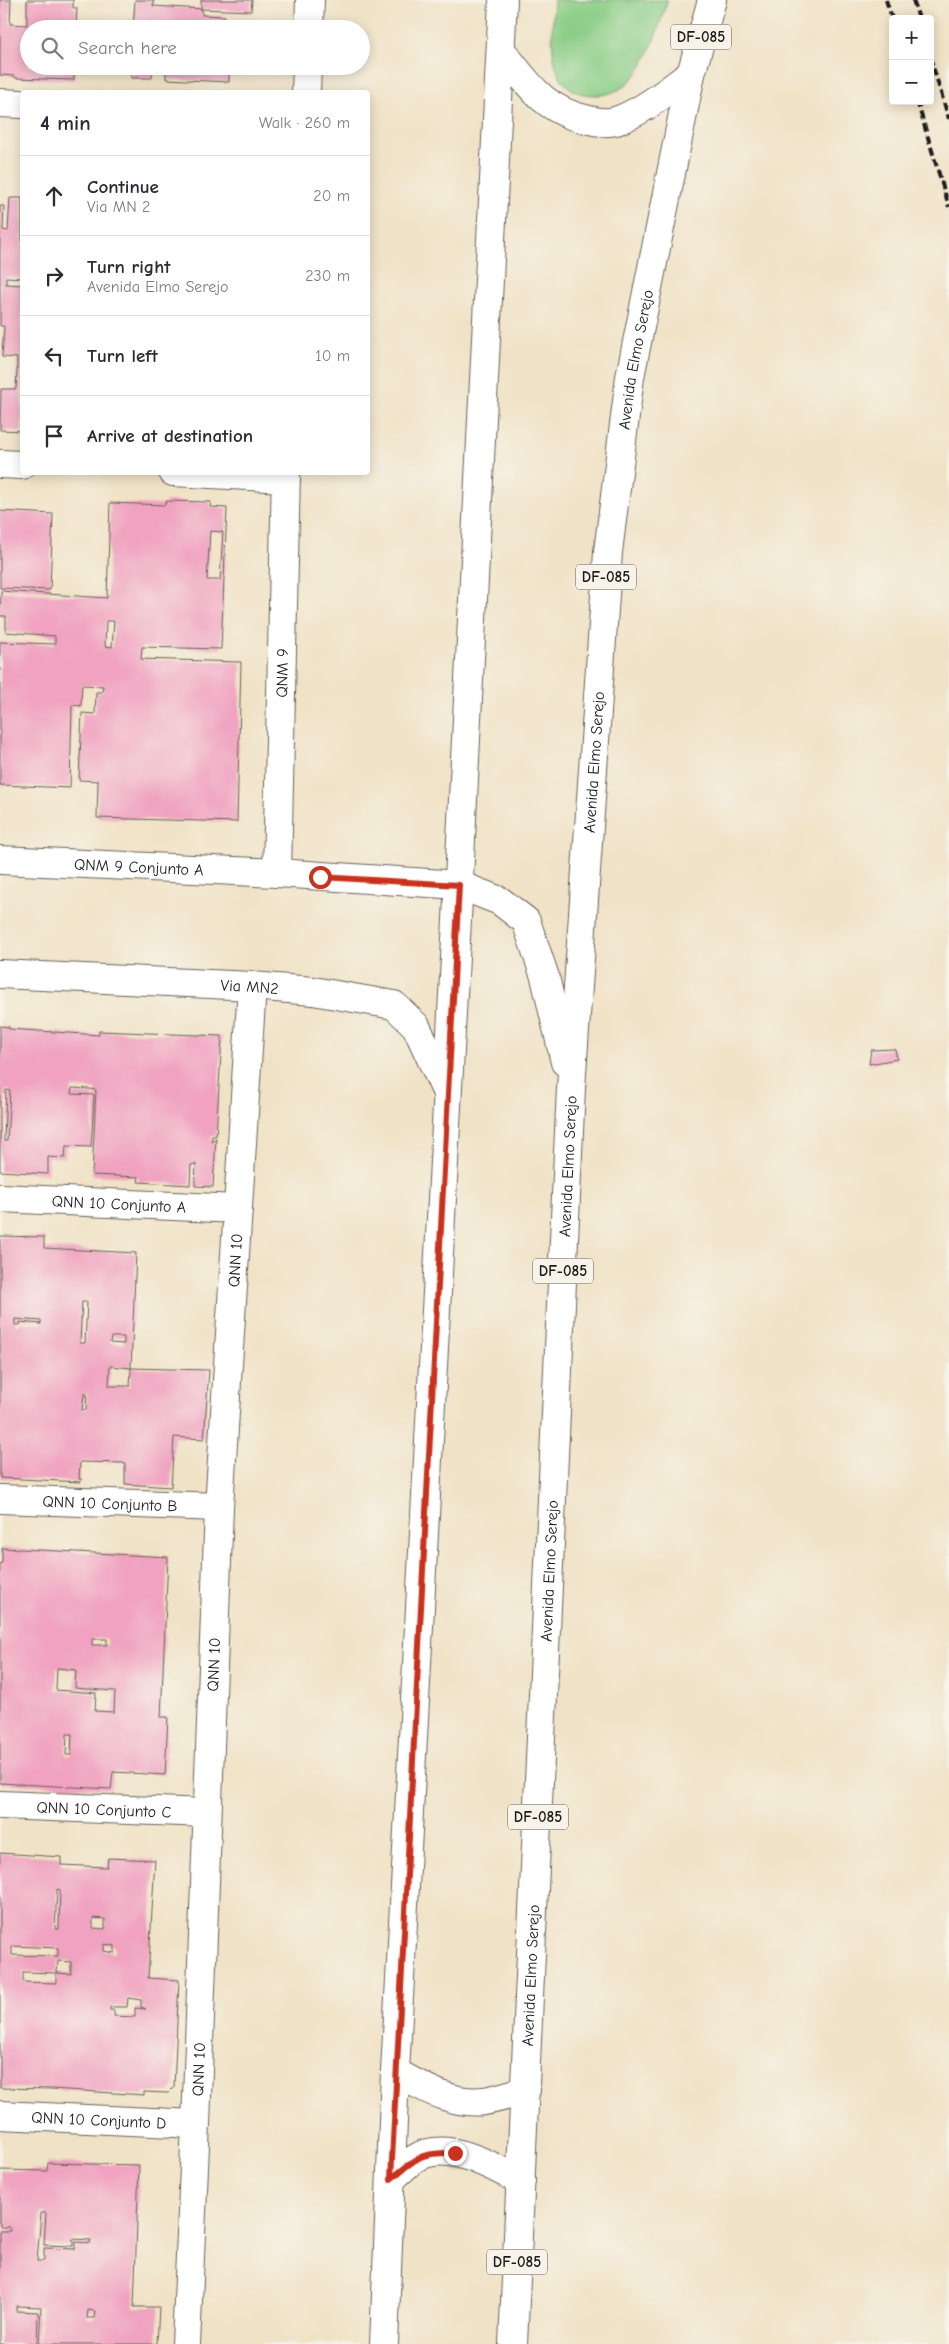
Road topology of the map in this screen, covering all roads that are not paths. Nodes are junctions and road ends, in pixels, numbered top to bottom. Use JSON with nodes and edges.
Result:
{"nodes":[{"id":1,"x":310,"y":0,"type":"edge"},
{"id":2,"x":503,"y":0,"type":"edge"},
{"id":3,"x":712,"y":0,"type":"edge"},
{"id":4,"x":309,"y":20,"type":"edge"},
{"id":5,"x":501,"y":50,"type":"junction"},
{"id":6,"x":691,"y":74,"type":"junction"},
{"id":7,"x":307,"y":75,"type":"edge"},
{"id":8,"x":306,"y":90,"type":"edge"},
{"id":9,"x":0,"y":103,"type":"edge"},
{"id":10,"x":20,"y":104,"type":"edge"},
{"id":11,"x":0,"y":464,"type":"edge"},
{"id":12,"x":20,"y":465,"type":"edge"},
{"id":13,"x":286,"y":475,"type":"edge"},
{"id":14,"x":0,"y":860,"type":"edge"},
{"id":15,"x":65,"y":862,"type":"junction"},
{"id":16,"x":0,"y":870,"type":"edge"},
{"id":17,"x":278,"y":873,"type":"junction"},
{"id":18,"x":459,"y":885,"type":"junction"},
{"id":19,"x":0,"y":974,"type":"edge"},
{"id":20,"x":252,"y":986,"type":"junction"},
{"id":21,"x":571,"y":1088,"type":"junction"},
{"id":22,"x":447,"y":1093,"type":"junction"},
{"id":23,"x":0,"y":1198,"type":"edge"},
{"id":24,"x":238,"y":1209,"type":"junction"},
{"id":25,"x":0,"y":1499,"type":"edge"},
{"id":26,"x":219,"y":1507,"type":"junction"},
{"id":27,"x":0,"y":1805,"type":"edge"},
{"id":28,"x":207,"y":1813,"type":"junction"},
{"id":29,"x":395,"y":2072,"type":"junction"},
{"id":30,"x":526,"y":2090,"type":"junction"},
{"id":31,"x":0,"y":2115,"type":"edge"},
{"id":32,"x":196,"y":2124,"type":"junction"},
{"id":33,"x":391,"y":2179,"type":"junction"},
{"id":34,"x":521,"y":2181,"type":"junction"},
{"id":35,"x":186,"y":2344,"type":"edge"},
{"id":36,"x":384,"y":2344,"type":"edge"},
{"id":37,"x":513,"y":2344,"type":"edge"}],
"edges":[{"from":1,"to":4,"type":"main road"},
{"from":2,"to":5,"type":"main road"},
{"from":3,"to":6,"type":"main road","name":"Avenida Elmo Serejo","number":"DF-085"},
{"from":5,"to":6,"type":"main road"},
{"from":5,"to":18,"type":"main road"},
{"from":6,"to":21,"type":"main road","name":"Avenida Elmo Serejo","number":"DF-085"},
{"from":7,"to":8,"type":"main road"},
{"from":9,"to":10,"type":"main road"},
{"from":11,"to":12,"type":"main road"},
{"from":13,"to":17,"type":"main road","name":"QNM 9"},
{"from":14,"to":15,"type":"main road","name":"QNM 9 Conjunto A"},
{"from":15,"to":16,"type":"main road"},
{"from":15,"to":17,"type":"main road","name":"QNM 9 Conjunto A"},
{"from":17,"to":18,"type":"main road","name":"QNM 9 Conjunto A"},
{"from":18,"to":21,"type":"main road","name":"QNM 9 Conjunto A"},
{"from":18,"to":22,"type":"main road"},
{"from":19,"to":20,"type":"main road","name":"Via MN2"},
{"from":20,"to":22,"type":"main road","name":"Via MN2"},
{"from":20,"to":24,"type":"main road","name":"QNN 10"},
{"from":21,"to":30,"type":"main road","name":"Avenida Elmo Serejo","number":"DF-085"},
{"from":22,"to":29,"type":"main road"},
{"from":23,"to":24,"type":"main road","name":"QNN 10 Conjunto A"},
{"from":24,"to":26,"type":"main road","name":"QNN 10"},
{"from":25,"to":26,"type":"main road","name":"QNN 10 Conjunto B"},
{"from":26,"to":28,"type":"main road","name":"QNN 10"},
{"from":27,"to":28,"type":"main road","name":"QNN 10 Conjunto C"},
{"from":28,"to":32,"type":"main road","name":"QNN 10"},
{"from":29,"to":30,"type":"main road"},
{"from":29,"to":33,"type":"main road"},
{"from":30,"to":34,"type":"main road","name":"Avenida Elmo Serejo","number":"DF-085"},
{"from":31,"to":32,"type":"main road","name":"QNN 10 Conjunto D"},
{"from":32,"to":35,"type":"main road","name":"QNN 10"},
{"from":33,"to":34,"type":"main road"},
{"from":33,"to":36,"type":"main road"},
{"from":34,"to":37,"type":"main road","name":"Avenida Elmo Serejo","number":"DF-085"}]}
